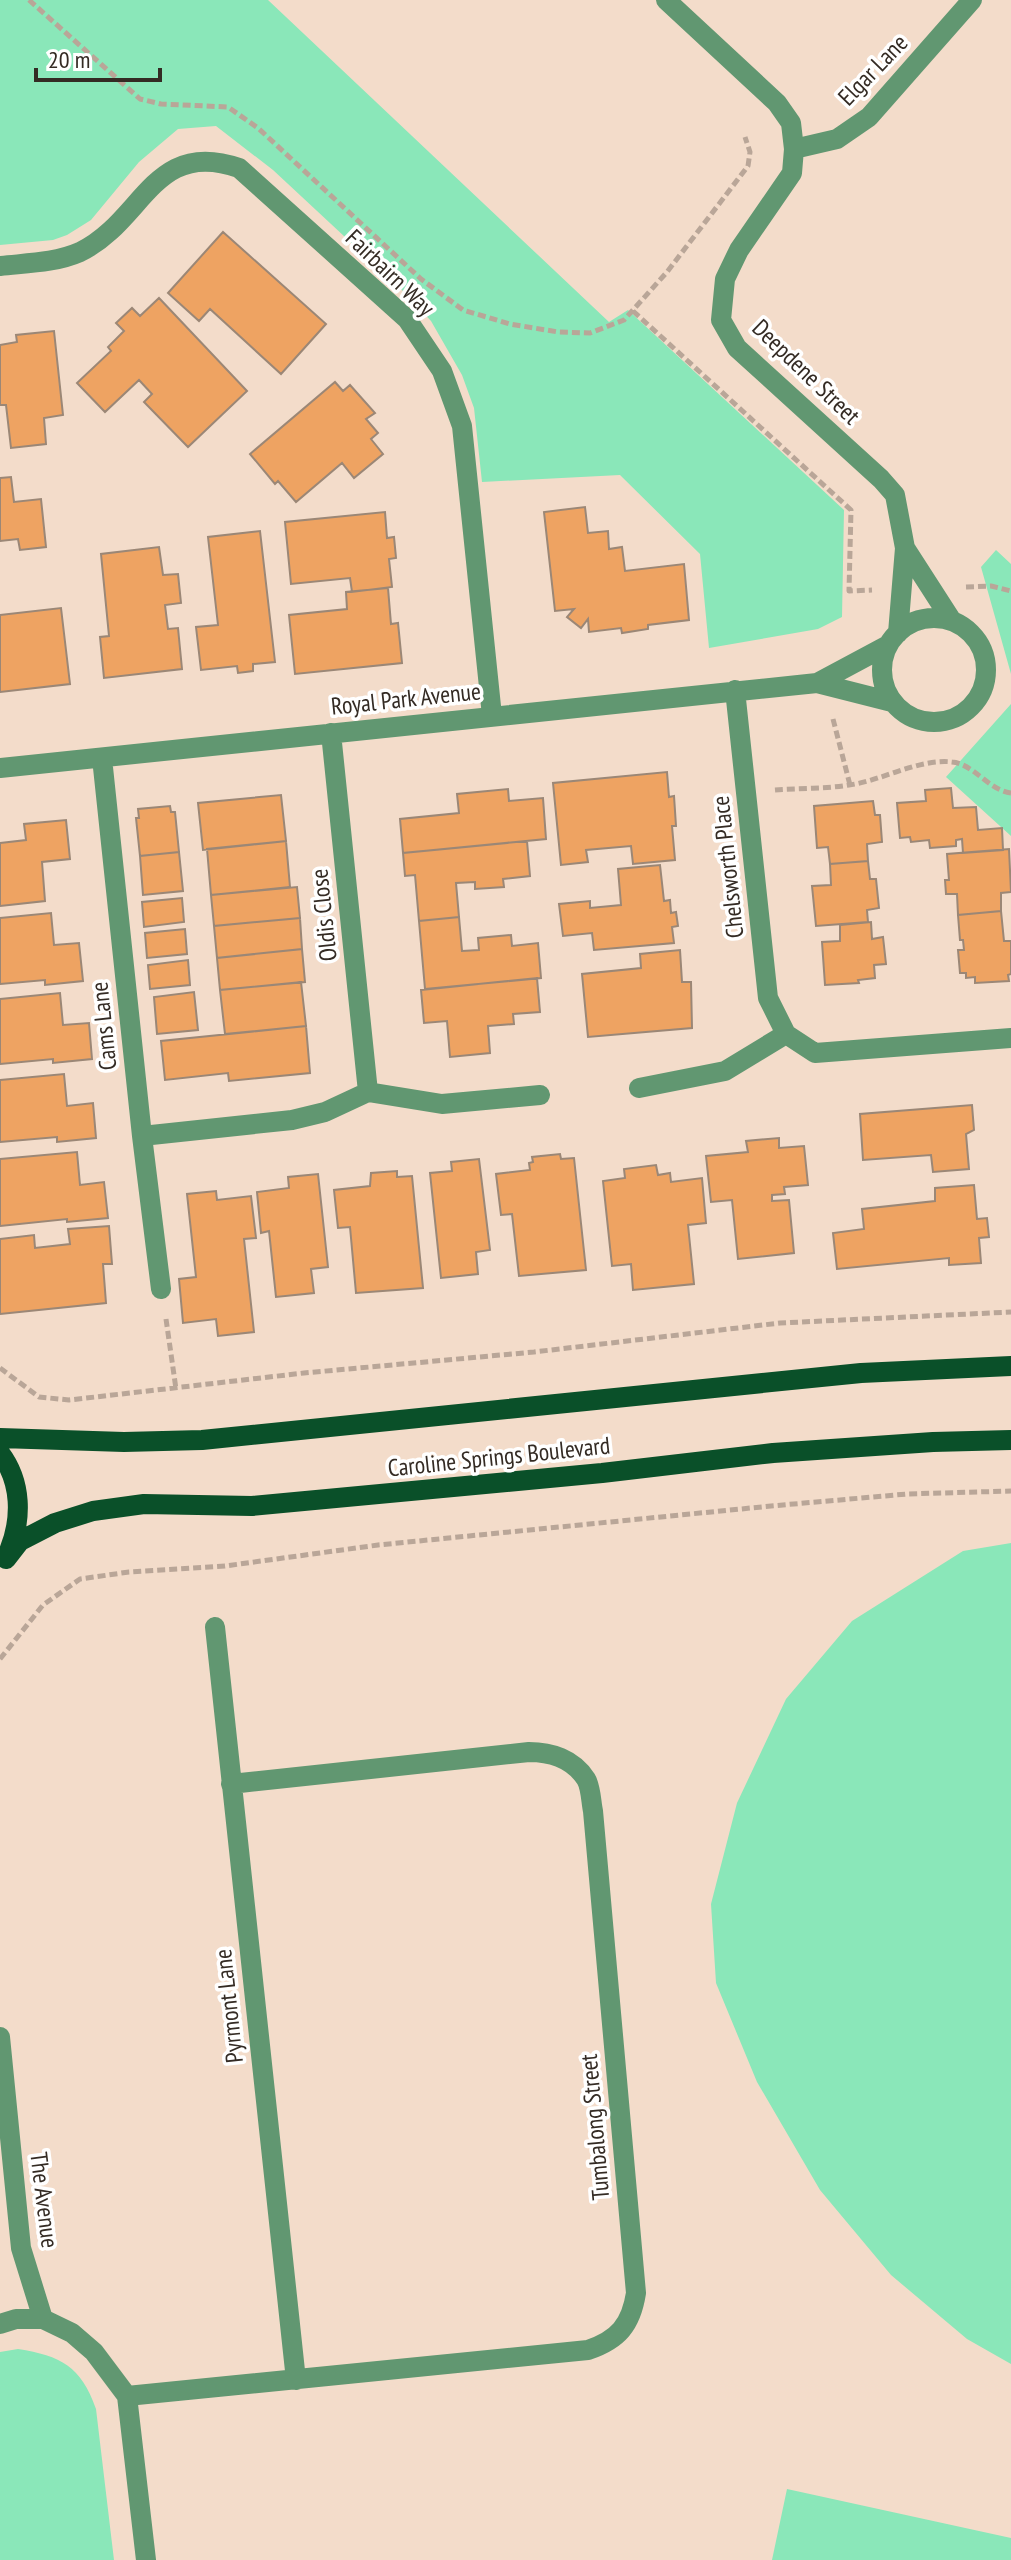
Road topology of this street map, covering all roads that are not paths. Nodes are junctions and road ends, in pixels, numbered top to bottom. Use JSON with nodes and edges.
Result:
{"nodes":[{"id":1,"x":666,"y":0,"type":"edge"},
{"id":2,"x":972,"y":0,"type":"edge"},
{"id":3,"x":794,"y":149,"type":"junction"},
{"id":4,"x":0,"y":266,"type":"edge"},
{"id":5,"x":905,"y":548,"type":"junction"},
{"id":6,"x":952,"y":621,"type":"junction"},
{"id":7,"x":893,"y":639,"type":"junction"},
{"id":8,"x":817,"y":683,"type":"junction"},
{"id":9,"x":735,"y":690,"type":"junction"},
{"id":10,"x":892,"y":702,"type":"junction"},
{"id":11,"x":492,"y":716,"type":"junction"},
{"id":12,"x":331,"y":733,"type":"junction"},
{"id":13,"x":102,"y":758,"type":"junction"},
{"id":14,"x":0,"y":768,"type":"edge"},
{"id":15,"x":786,"y":1034,"type":"junction"},
{"id":16,"x":1011,"y":1038,"type":"edge"},
{"id":17,"x":639,"y":1088,"type":"dead end"},
{"id":18,"x":368,"y":1092,"type":"junction"},
{"id":19,"x":540,"y":1095,"type":"dead end"},
{"id":20,"x":142,"y":1136,"type":"junction"},
{"id":21,"x":161,"y":1289,"type":"road end"},
{"id":22,"x":1011,"y":1366,"type":"edge"},
{"id":23,"x":0,"y":1438,"type":"edge"},
{"id":24,"x":1011,"y":1440,"type":"edge"},
{"id":25,"x":0,"y":1453,"type":"edge"},
{"id":26,"x":3,"y":1563,"type":"edge"},
{"id":27,"x":215,"y":1627,"type":"dead end"},
{"id":28,"x":231,"y":1784,"type":"junction"},
{"id":29,"x":0,"y":2037,"type":"edge"},
{"id":30,"x":43,"y":2319,"type":"junction"},
{"id":31,"x":0,"y":2324,"type":"edge"},
{"id":32,"x":296,"y":2380,"type":"junction"},
{"id":33,"x":127,"y":2396,"type":"junction"},
{"id":34,"x":146,"y":2560,"type":"edge"}],
"edges":[{"from":1,"to":3,"type":"street"},
{"from":2,"to":3,"type":"street","name":"Elgar Lane"},
{"from":3,"to":5,"type":"street","name":"Deepdene Street"},
{"from":4,"to":11,"type":"street","name":"Fairbairn Way"},
{"from":5,"to":6,"type":"street","name":"Deepdene Street"},
{"from":5,"to":7,"type":"street","name":"Deepdene Street"},
{"from":6,"to":7,"type":"street"},
{"from":6,"to":10,"type":"street"},
{"from":7,"to":8,"type":"street","name":"Royal Park Avenue"},
{"from":7,"to":10,"type":"street"},
{"from":8,"to":9,"type":"street","name":"Royal Park Avenue"},
{"from":8,"to":10,"type":"street","name":"Royal Park Avenue"},
{"from":9,"to":11,"type":"street","name":"Royal Park Avenue"},
{"from":9,"to":15,"type":"street","name":"Chelsworth Place"},
{"from":11,"to":12,"type":"street","name":"Royal Park Avenue"},
{"from":12,"to":13,"type":"street","name":"Royal Park Avenue"},
{"from":12,"to":18,"type":"street","name":"Oldis Close"},
{"from":13,"to":14,"type":"street","name":"Royal Park Avenue"},
{"from":13,"to":20,"type":"street","name":"Cams Lane"},
{"from":15,"to":16,"type":"street"},
{"from":15,"to":17,"type":"street"},
{"from":18,"to":19,"type":"street"},
{"from":18,"to":20,"type":"street"},
{"from":20,"to":21,"type":"street","name":"Cams Lane"},
{"from":22,"to":23,"type":"main road","name":"Caroline Springs Boulevard"},
{"from":24,"to":26,"type":"main road","name":"Caroline Springs Boulevard"},
{"from":25,"to":26,"type":"main road"},
{"from":27,"to":28,"type":"street","name":"Pyrmont Lane"},
{"from":28,"to":32,"type":"street","name":"Pyrmont Lane"},
{"from":28,"to":32,"type":"street","name":"Tumbalong Street"},
{"from":29,"to":30,"type":"street","name":"The Avenue"},
{"from":30,"to":31,"type":"street"},
{"from":30,"to":33,"type":"street"},
{"from":32,"to":33,"type":"street","name":"Tumbalong Street"},
{"from":33,"to":34,"type":"street"}]}
